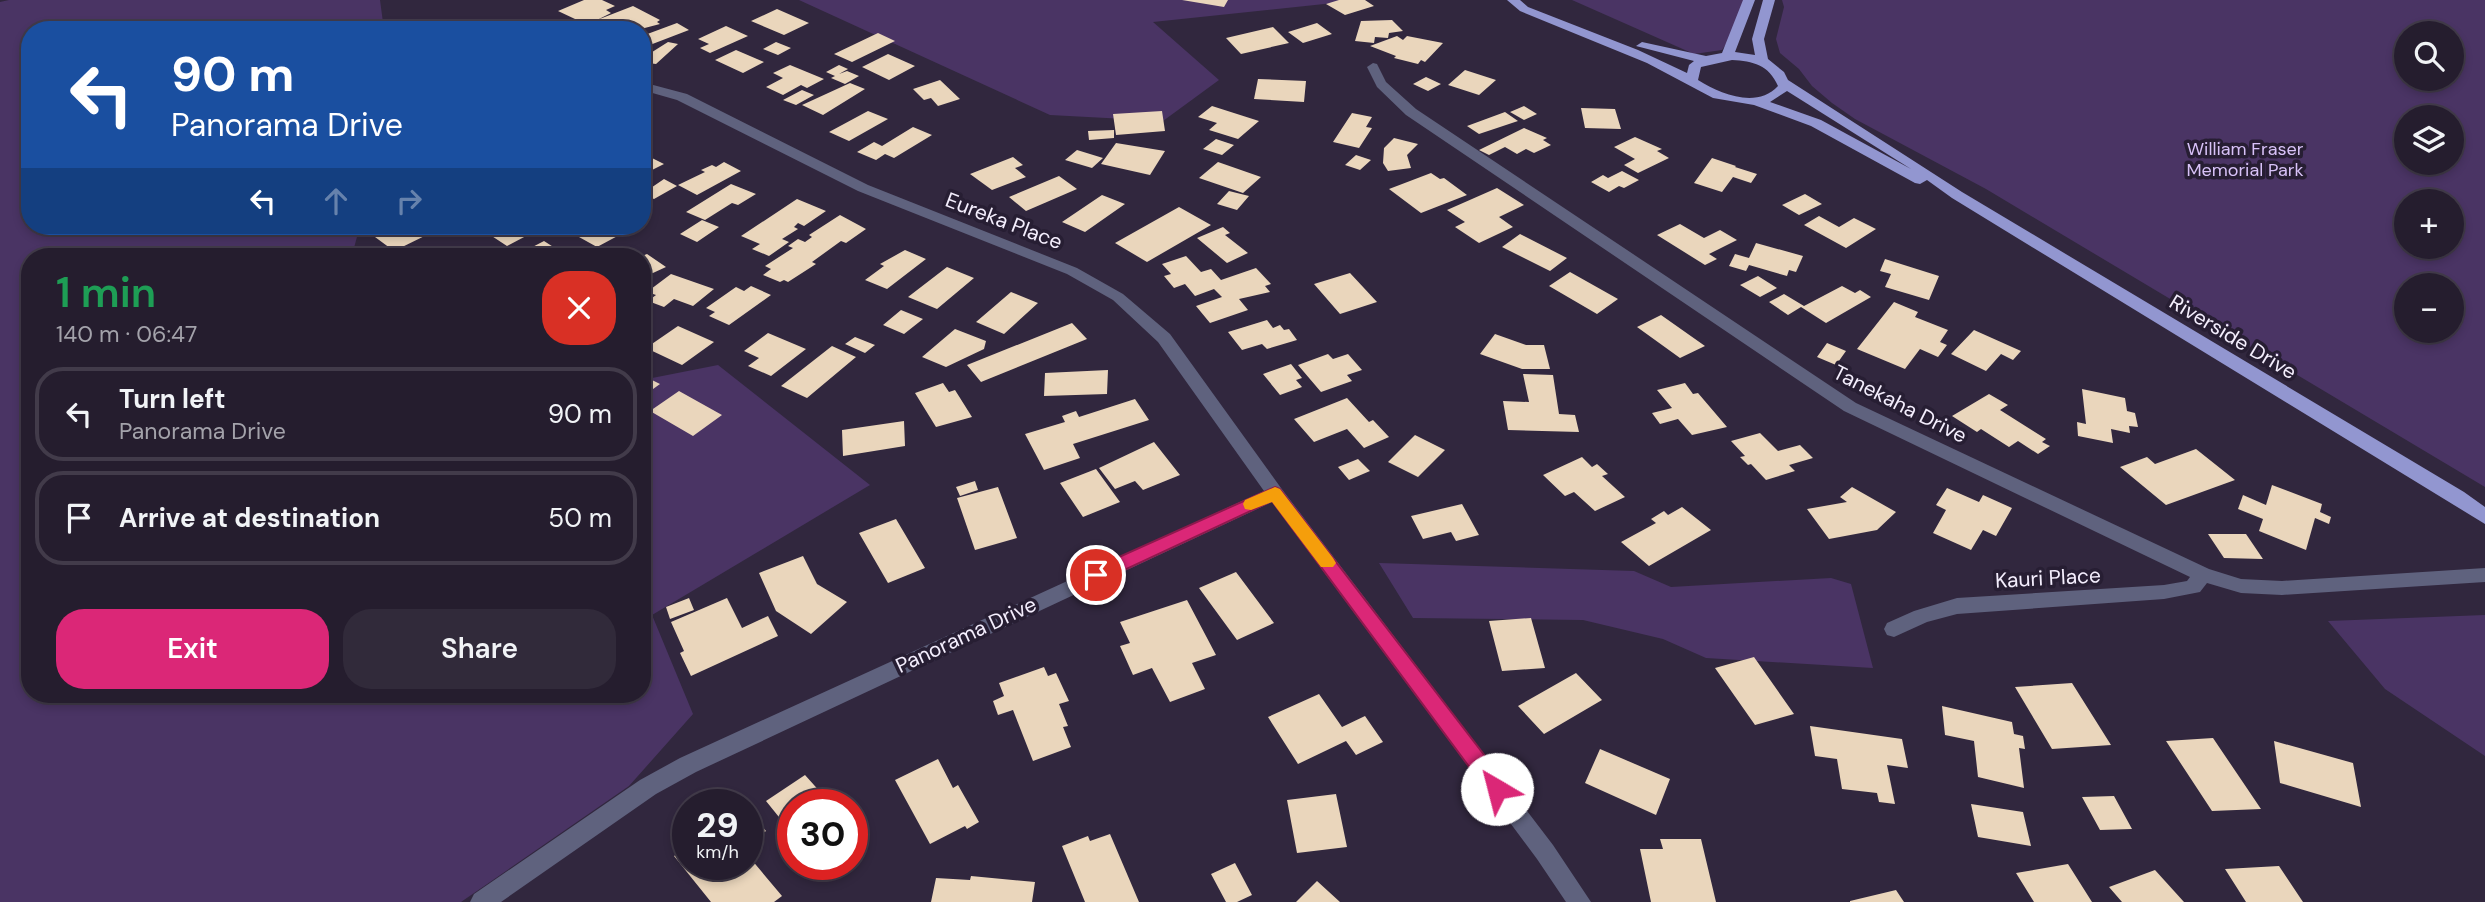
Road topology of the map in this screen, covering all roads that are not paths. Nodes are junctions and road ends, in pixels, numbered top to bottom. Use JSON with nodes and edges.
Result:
{"nodes":[{"id":1,"x":1513,"y":0,"type":"edge"},
{"id":2,"x":1521,"y":0,"type":"edge"},
{"id":3,"x":1749,"y":0,"type":"edge"},
{"id":4,"x":1769,"y":0,"type":"edge"},
{"id":5,"x":1727,"y":56,"type":"junction"},
{"id":6,"x":1703,"y":60,"type":"junction"},
{"id":7,"x":1762,"y":62,"type":"junction"},
{"id":8,"x":1373,"y":67,"type":"dead end"},
{"id":9,"x":1692,"y":80,"type":"junction"},
{"id":10,"x":1784,"y":83,"type":"junction"},
{"id":11,"x":651,"y":88,"type":"edge"},
{"id":12,"x":1756,"y":101,"type":"junction"},
{"id":13,"x":1957,"y":195,"type":"junction"},
{"id":14,"x":1275,"y":493,"type":"junction"},
{"id":15,"x":2485,"y":517,"type":"edge"},
{"id":16,"x":2203,"y":575,"type":"junction"},
{"id":17,"x":2485,"y":575,"type":"edge"},
{"id":18,"x":1894,"y":629,"type":"dead end"},
{"id":19,"x":482,"y":902,"type":"edge"},
{"id":20,"x":1579,"y":902,"type":"edge"}],
"edges":[{"from":1,"to":9,"type":"main road"},
{"from":2,"to":6,"type":"main road"},
{"from":3,"to":5,"type":"main road"},
{"from":4,"to":7,"type":"main road"},
{"from":5,"to":6,"type":"main road"},
{"from":5,"to":7,"type":"main road"},
{"from":6,"to":9,"type":"main road"},
{"from":7,"to":10,"type":"main road","name":"Riverside Drive"},
{"from":8,"to":16,"type":"street","name":"Tanekaha Drive"},
{"from":9,"to":12,"type":"main road","name":"Riverside Drive"},
{"from":10,"to":12,"type":"main road"},
{"from":10,"to":13,"type":"main road","name":"Riverside Drive"},
{"from":11,"to":14,"type":"street","name":"Eureka Place"},
{"from":12,"to":13,"type":"main road","name":"Riverside Drive"},
{"from":13,"to":15,"type":"main road","name":"Riverside Drive"},
{"from":14,"to":19,"type":"street","name":"Panorama Drive"},
{"from":14,"to":20,"type":"street"},
{"from":16,"to":17,"type":"street","name":"Tanekaha Drive"},
{"from":16,"to":18,"type":"street","name":"Kauri Place"}]}
